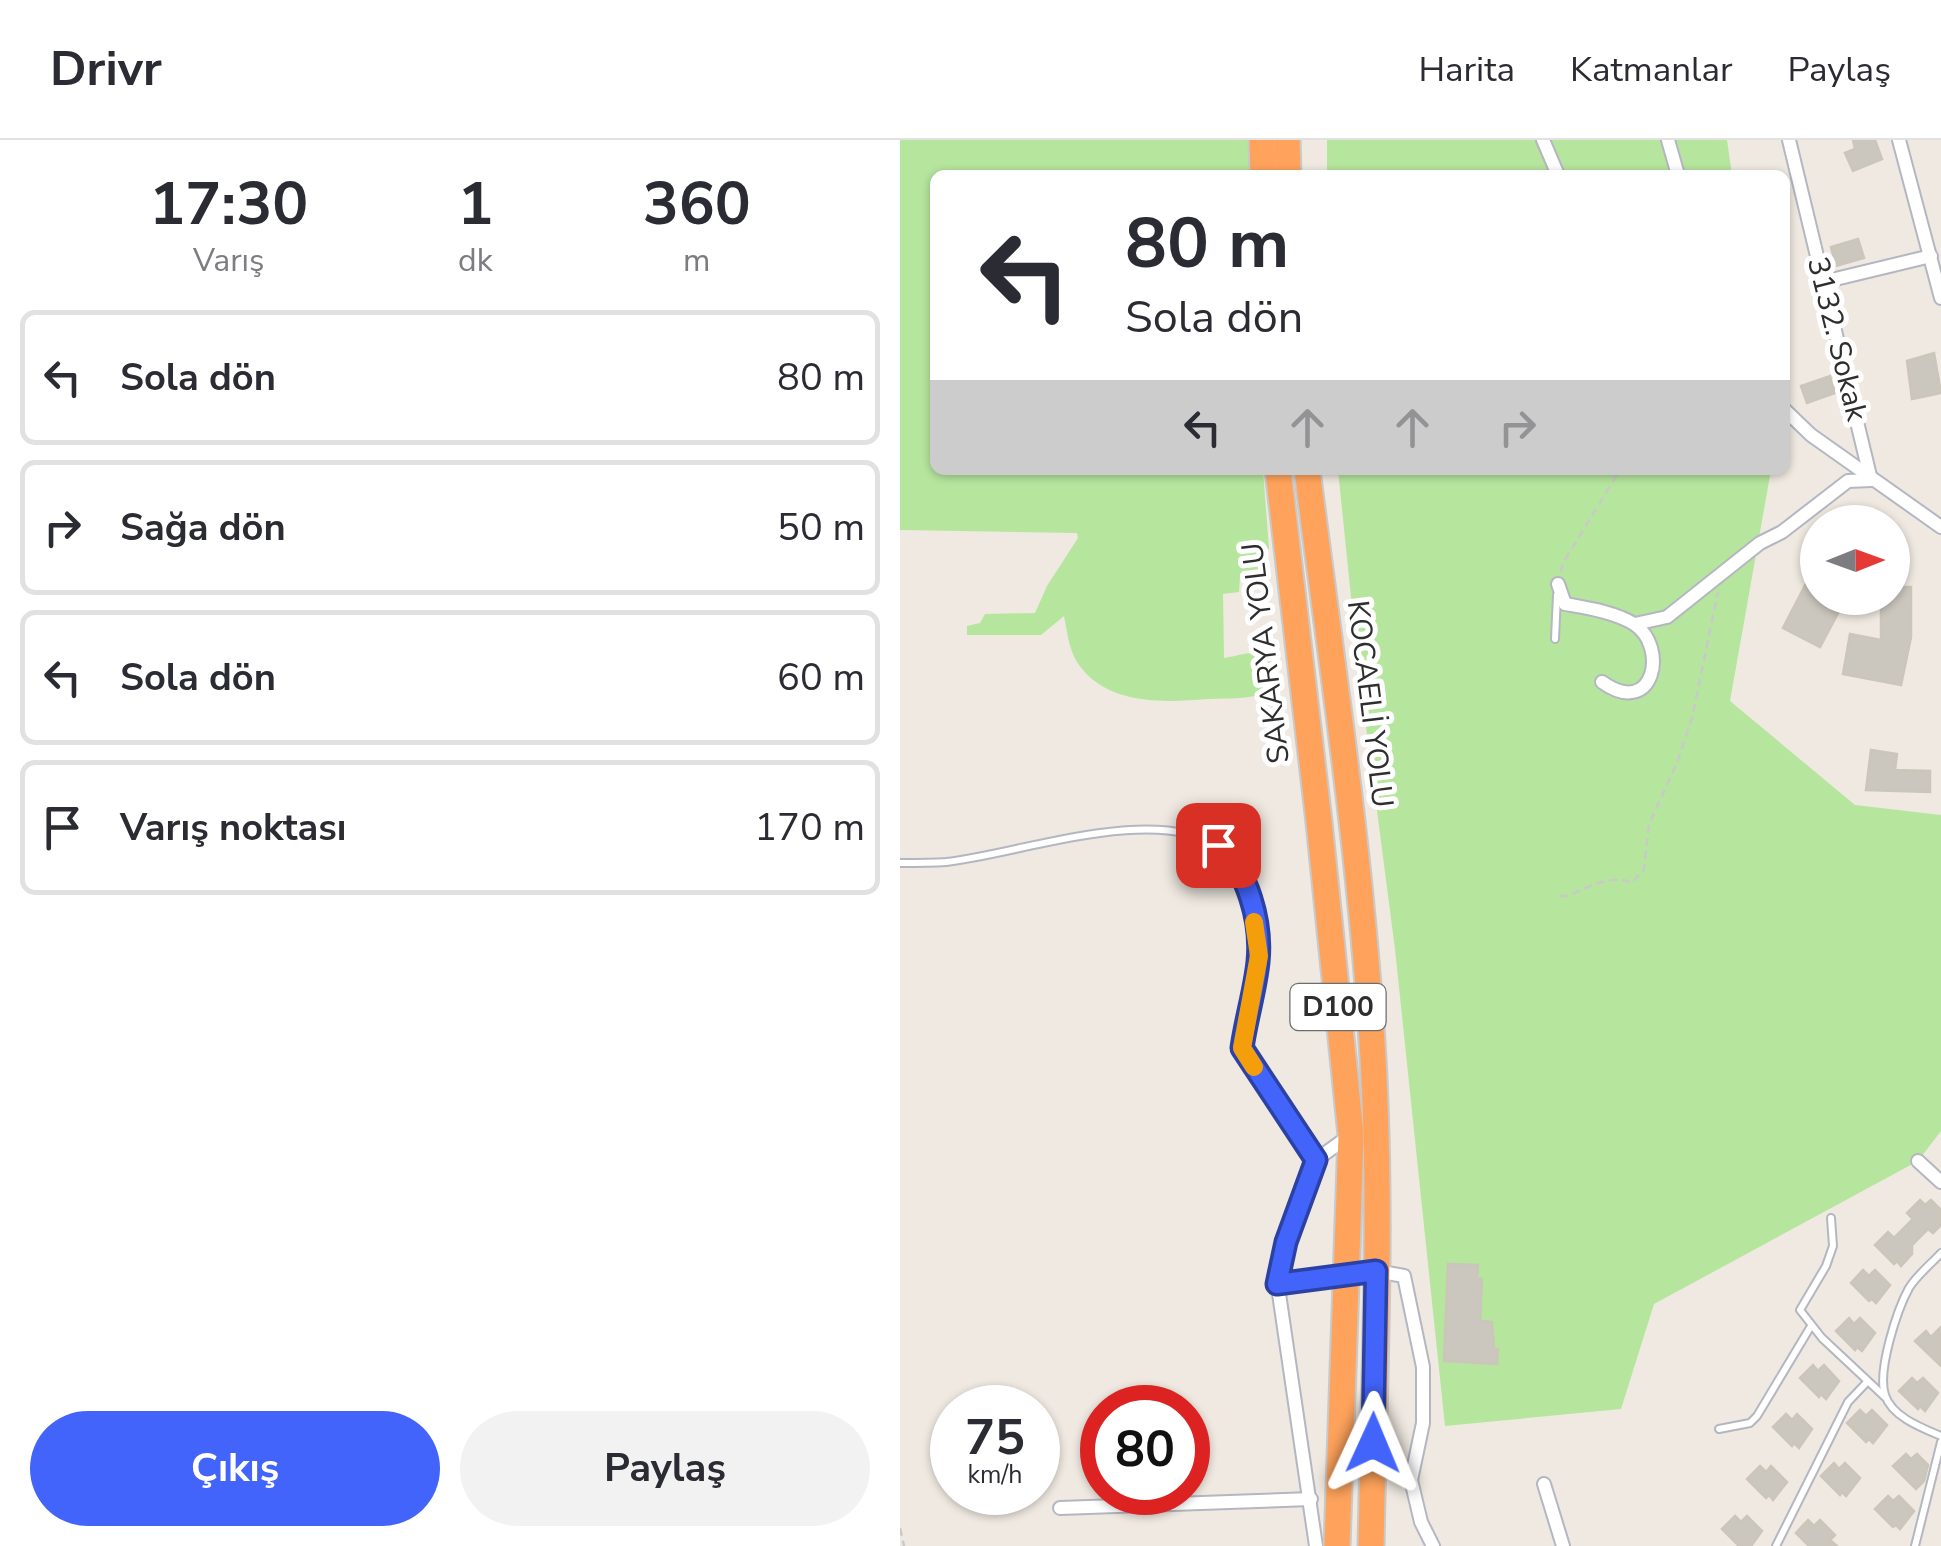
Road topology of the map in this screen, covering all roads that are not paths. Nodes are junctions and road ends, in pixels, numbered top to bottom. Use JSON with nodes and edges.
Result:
{"nodes":[{"id":1,"x":1262,"y":140,"type":"edge"},
{"id":2,"x":1288,"y":140,"type":"edge"},
{"id":3,"x":1543,"y":140,"type":"edge"},
{"id":4,"x":1668,"y":140,"type":"edge"},
{"id":5,"x":1789,"y":140,"type":"edge"},
{"id":6,"x":1899,"y":140,"type":"edge"},
{"id":7,"x":1263,"y":170,"type":"edge"},
{"id":8,"x":1288,"y":170,"type":"edge"},
{"id":9,"x":1556,"y":170,"type":"edge"},
{"id":10,"x":1677,"y":170,"type":"edge"},
{"id":11,"x":1931,"y":256,"type":"junction"},
{"id":12,"x":1823,"y":282,"type":"junction"},
{"id":13,"x":1941,"y":298,"type":"edge"},
{"id":14,"x":1790,"y":415,"type":"edge"},
{"id":15,"x":1279,"y":475,"type":"edge"},
{"id":16,"x":1308,"y":475,"type":"edge"},
{"id":17,"x":1871,"y":480,"type":"junction"},
{"id":18,"x":1941,"y":526,"type":"edge"},
{"id":19,"x":1558,"y":584,"type":"joint"},
{"id":20,"x":1634,"y":624,"type":"junction"},
{"id":21,"x":1555,"y":639,"type":"dead end"},
{"id":22,"x":1602,"y":682,"type":"dead end"},
{"id":23,"x":900,"y":864,"type":"edge"},
{"id":24,"x":1350,"y":1135,"type":"junction"},
{"id":25,"x":1316,"y":1160,"type":"junction"},
{"id":26,"x":1918,"y":1162,"type":"dead end"},
{"id":27,"x":1941,"y":1182,"type":"edge"},
{"id":28,"x":1832,"y":1218,"type":"dead end"},
{"id":29,"x":1941,"y":1253,"type":"edge"},
{"id":30,"x":1376,"y":1271,"type":"junction"},
{"id":31,"x":1348,"y":1273,"type":"junction"},
{"id":32,"x":1277,"y":1284,"type":"junction"},
{"id":33,"x":1812,"y":1326,"type":"junction"},
{"id":34,"x":1867,"y":1382,"type":"junction"},
{"id":35,"x":1885,"y":1397,"type":"junction"},
{"id":36,"x":1719,"y":1428,"type":"dead end"},
{"id":37,"x":1941,"y":1439,"type":"edge"},
{"id":38,"x":1544,"y":1484,"type":"dead end"},
{"id":39,"x":1311,"y":1499,"type":"junction"},
{"id":40,"x":1060,"y":1508,"type":"dead end"},
{"id":41,"x":1316,"y":1546,"type":"edge"},
{"id":42,"x":1337,"y":1546,"type":"edge"},
{"id":43,"x":1371,"y":1546,"type":"edge"},
{"id":44,"x":1433,"y":1546,"type":"edge"},
{"id":45,"x":1563,"y":1546,"type":"edge"},
{"id":46,"x":1776,"y":1546,"type":"edge"},
{"id":47,"x":1915,"y":1546,"type":"edge"}],
"edges":[{"from":1,"to":7,"type":"highway"},
{"from":2,"to":8,"type":"highway"},
{"from":3,"to":9,"type":"street"},
{"from":4,"to":10,"type":"street"},
{"from":5,"to":12,"type":"street","name":"3132. Sokak"},
{"from":6,"to":11,"type":"street"},
{"from":11,"to":12,"type":"street"},
{"from":11,"to":13,"type":"street"},
{"from":12,"to":17,"type":"street","name":"3132. Sokak"},
{"from":14,"to":17,"type":"street"},
{"from":15,"to":24,"type":"highway","name":"SAKARYA YOLU","number":"D100"},
{"from":16,"to":30,"type":"highway","name":"KOCAELİ YOLU","number":"D100"},
{"from":17,"to":18,"type":"street"},
{"from":17,"to":20,"type":"street"},
{"from":19,"to":20,"type":"street"},
{"from":19,"to":21,"type":"lane"},
{"from":20,"to":22,"type":"street"},
{"from":23,"to":25,"type":"lane"},
{"from":24,"to":25,"type":"street"},
{"from":24,"to":31,"type":"highway","name":"SAKARYA YOLU","number":"D100"},
{"from":25,"to":32,"type":"street"},
{"from":26,"to":27,"type":"street"},
{"from":28,"to":33,"type":"lane"},
{"from":29,"to":35,"type":"lane"},
{"from":30,"to":31,"type":"street"},
{"from":30,"to":43,"type":"highway","name":"KOCAELİ YOLU","number":"D100"},
{"from":30,"to":44,"type":"street"},
{"from":31,"to":32,"type":"street"},
{"from":31,"to":42,"type":"highway","name":"SAKARYA YOLU","number":"D100"},
{"from":32,"to":39,"type":"street"},
{"from":33,"to":34,"type":"lane"},
{"from":33,"to":36,"type":"lane"},
{"from":34,"to":35,"type":"lane"},
{"from":34,"to":46,"type":"lane"},
{"from":35,"to":37,"type":"lane"},
{"from":37,"to":47,"type":"lane"},
{"from":38,"to":45,"type":"street"},
{"from":39,"to":40,"type":"street"},
{"from":39,"to":41,"type":"street"}]}
